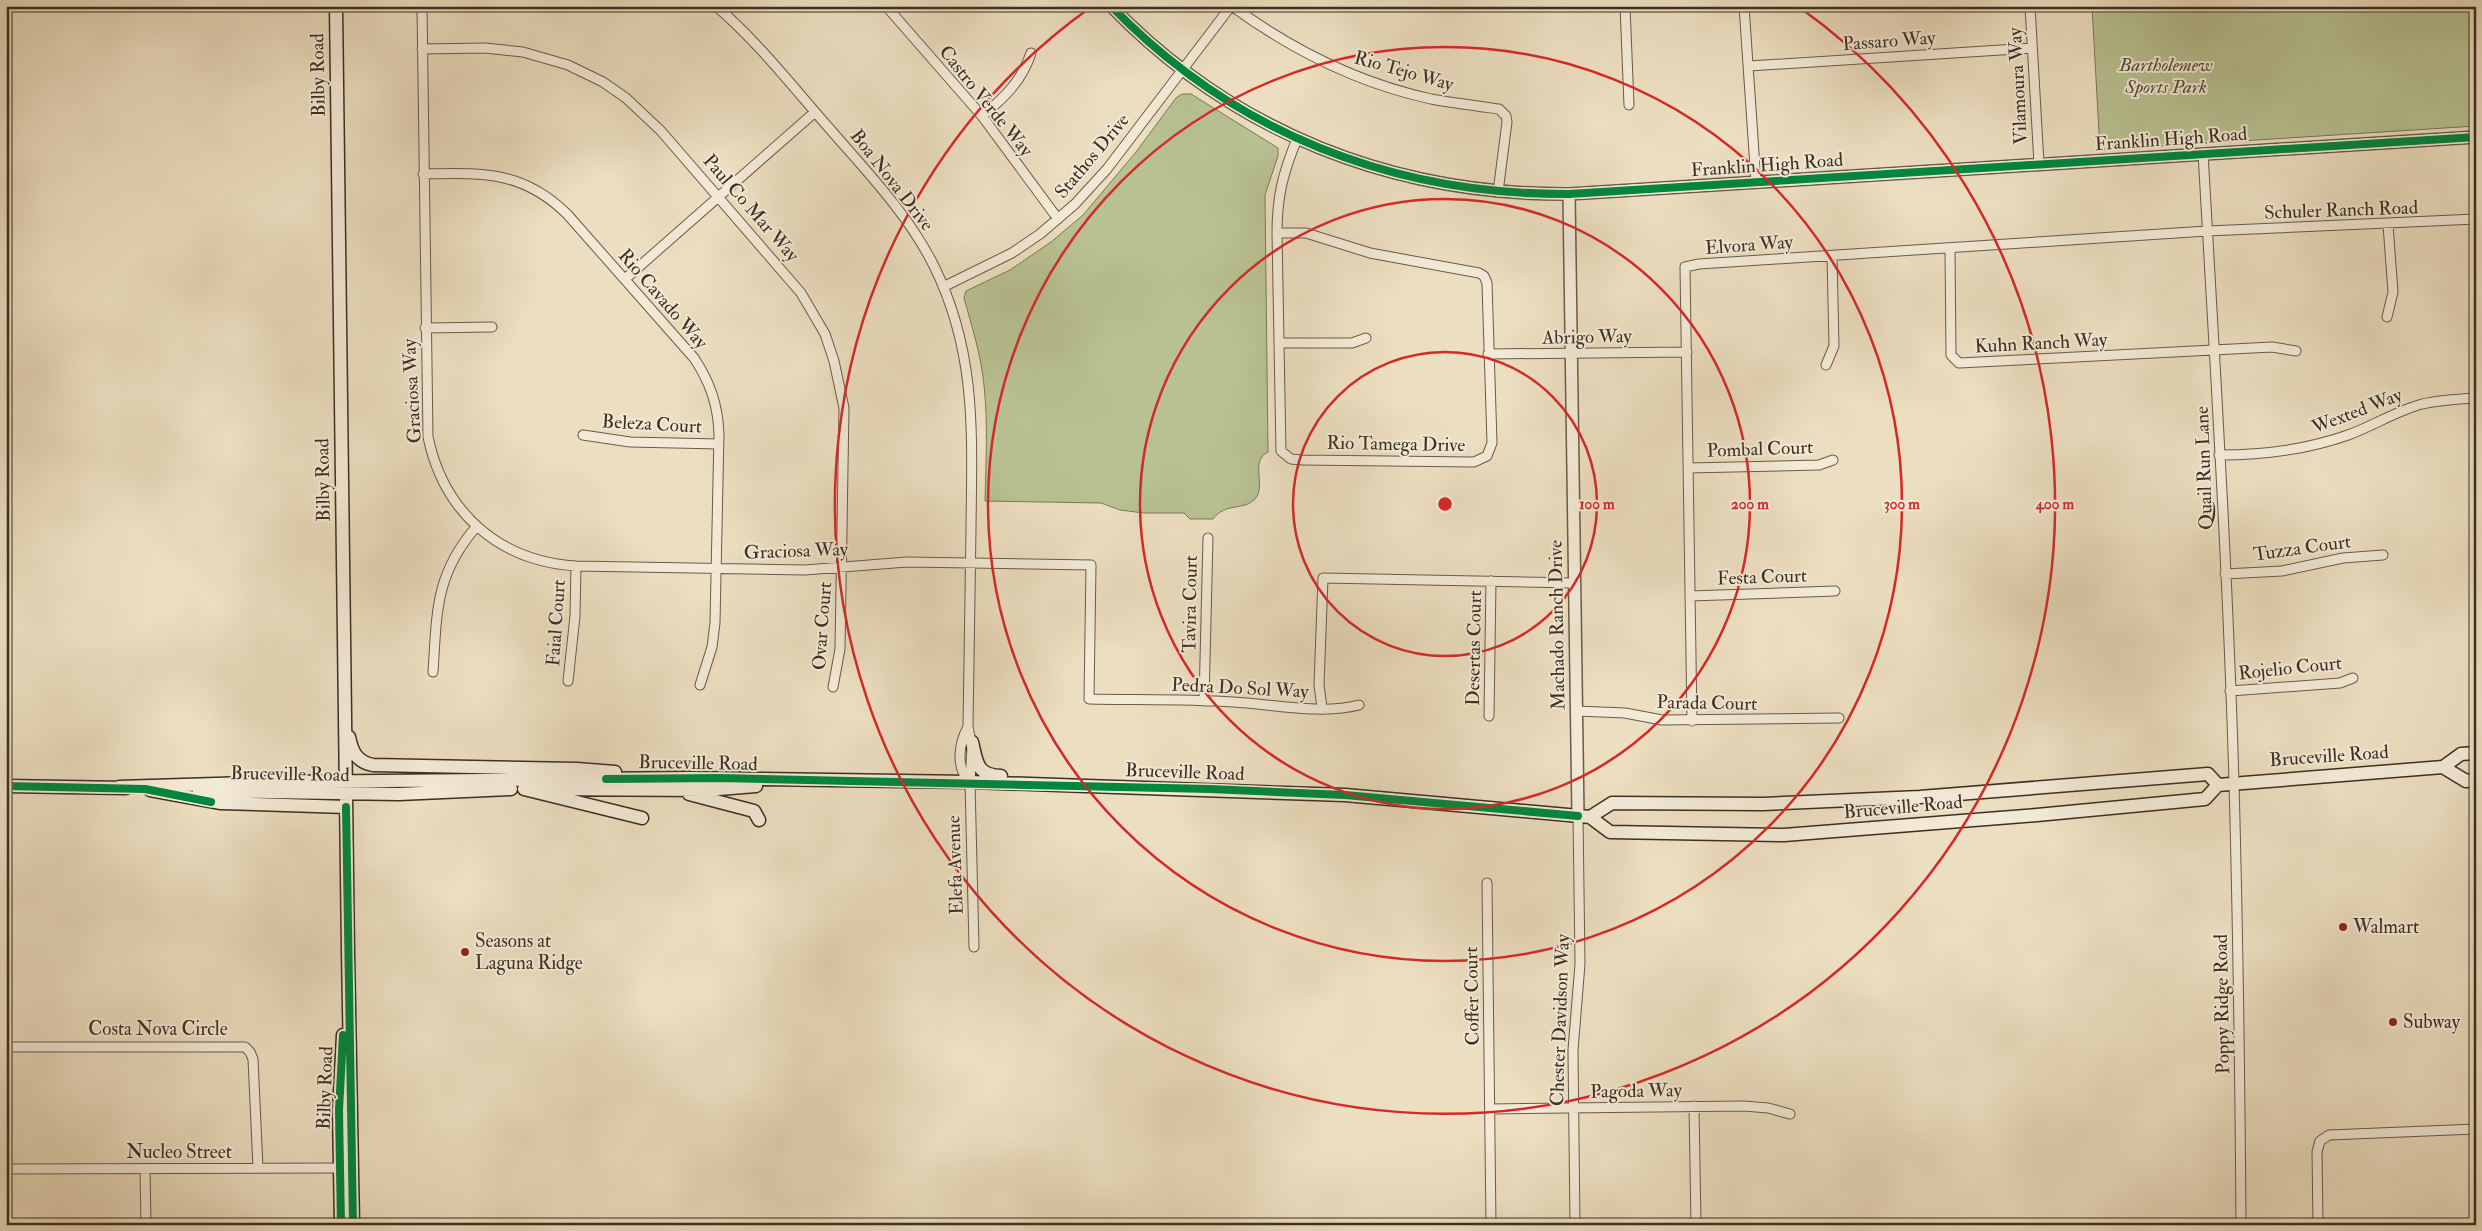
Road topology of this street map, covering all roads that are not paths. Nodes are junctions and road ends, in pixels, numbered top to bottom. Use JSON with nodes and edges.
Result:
{"nodes":[{"id":1,"x":336,"y":6,"type":"edge"},
{"id":2,"x":422,"y":6,"type":"edge"},
{"id":3,"x":716,"y":6,"type":"edge"},
{"id":4,"x":1111,"y":6,"type":"edge"},
{"id":5,"x":1231,"y":6,"type":"edge"},
{"id":6,"x":1624,"y":6,"type":"edge"},
{"id":7,"x":1744,"y":6,"type":"edge"},
{"id":8,"x":2030,"y":6,"type":"edge"},
{"id":9,"x":889,"y":7,"type":"edge"},
{"id":10,"x":2032,"y":48,"type":"junction"},
{"id":11,"x":422,"y":49,"type":"junction"},
{"id":12,"x":1031,"y":53,"type":"dead end"},
{"id":13,"x":1749,"y":66,"type":"junction"},
{"id":14,"x":1182,"y":70,"type":"junction"},
{"id":15,"x":1628,"y":105,"type":"dead end"},
{"id":16,"x":815,"y":112,"type":"junction"},
{"id":17,"x":982,"y":116,"type":"junction"},
{"id":18,"x":2476,"y":137,"type":"edge"},
{"id":19,"x":1297,"y":139,"type":"junction"},
{"id":20,"x":2203,"y":153,"type":"junction"},
{"id":21,"x":2039,"y":164,"type":"junction"},
{"id":22,"x":423,"y":174,"type":"junction"},
{"id":23,"x":1756,"y":182,"type":"junction"},
{"id":24,"x":1498,"y":192,"type":"junction"},
{"id":25,"x":1569,"y":194,"type":"junction"},
{"id":26,"x":719,"y":196,"type":"junction"},
{"id":27,"x":1058,"y":219,"type":"junction"},
{"id":28,"x":2476,"y":219,"type":"edge"},
{"id":29,"x":2388,"y":225,"type":"junction"},
{"id":30,"x":2207,"y":231,"type":"junction"},
{"id":31,"x":1277,"y":233,"type":"junction"},
{"id":32,"x":1950,"y":248,"type":"junction"},
{"id":33,"x":1832,"y":256,"type":"junction"},
{"id":34,"x":624,"y":279,"type":"junction"},
{"id":35,"x":943,"y":287,"type":"junction"},
{"id":36,"x":2387,"y":317,"type":"dead end"},
{"id":37,"x":492,"y":327,"type":"dead end"},
{"id":38,"x":425,"y":328,"type":"junction"},
{"id":39,"x":1366,"y":338,"type":"dead end"},
{"id":40,"x":1280,"y":343,"type":"junction"},
{"id":41,"x":2213,"y":350,"type":"junction"},
{"id":42,"x":2296,"y":351,"type":"dead end"},
{"id":43,"x":1687,"y":352,"type":"junction"},
{"id":44,"x":1488,"y":354,"type":"junction"},
{"id":45,"x":1570,"y":354,"type":"junction"},
{"id":46,"x":1826,"y":366,"type":"dead end"},
{"id":47,"x":2476,"y":398,"type":"edge"},
{"id":48,"x":583,"y":435,"type":"dead end"},
{"id":49,"x":719,"y":444,"type":"junction"},
{"id":50,"x":2219,"y":455,"type":"junction"},
{"id":51,"x":1833,"y":460,"type":"dead end"},
{"id":52,"x":1688,"y":468,"type":"junction"},
{"id":53,"x":476,"y":526,"type":"junction"},
{"id":54,"x":1208,"y":538,"type":"dead end"},
{"id":55,"x":2383,"y":555,"type":"dead end"},
{"id":56,"x":971,"y":563,"type":"junction"},
{"id":57,"x":576,"y":566,"type":"junction"},
{"id":58,"x":842,"y":567,"type":"junction"},
{"id":59,"x":716,"y":569,"type":"junction"},
{"id":60,"x":2224,"y":574,"type":"junction"},
{"id":61,"x":1491,"y":581,"type":"junction"},
{"id":62,"x":1574,"y":583,"type":"junction"},
{"id":63,"x":1835,"y":591,"type":"dead end"},
{"id":64,"x":1690,"y":596,"type":"junction"},
{"id":65,"x":434,"y":672,"type":"dead end"},
{"id":66,"x":2353,"y":678,"type":"dead end"},
{"id":67,"x":568,"y":681,"type":"dead end"},
{"id":68,"x":700,"y":685,"type":"dead end"},
{"id":69,"x":833,"y":687,"type":"dead end"},
{"id":70,"x":2230,"y":691,"type":"junction"},
{"id":71,"x":1204,"y":701,"type":"junction"},
{"id":72,"x":1359,"y":705,"type":"dead end"},
{"id":73,"x":1322,"y":708,"type":"junction"},
{"id":74,"x":1576,"y":711,"type":"junction"},
{"id":75,"x":1489,"y":716,"type":"dead end"},
{"id":76,"x":1839,"y":718,"type":"dead end"},
{"id":77,"x":345,"y":720,"type":"junction"},
{"id":78,"x":1692,"y":721,"type":"junction"},
{"id":79,"x":968,"y":727,"type":"junction"},
{"id":80,"x":972,"y":742,"type":"junction"},
{"id":81,"x":2476,"y":753,"type":"edge"},
{"id":82,"x":2443,"y":767,"type":"junction"},
{"id":83,"x":642,"y":779,"type":"junction"},
{"id":84,"x":2476,"y":780,"type":"edge"},
{"id":85,"x":790,"y":782,"type":"junction"},
{"id":86,"x":970,"y":782,"type":"junction"},
{"id":87,"x":2234,"y":782,"type":"junction"},
{"id":88,"x":1017,"y":784,"type":"junction"},
{"id":89,"x":2218,"y":784,"type":"junction"},
{"id":90,"x":6,"y":786,"type":"edge"},
{"id":91,"x":119,"y":787,"type":"junction"},
{"id":92,"x":145,"y":788,"type":"junction"},
{"id":93,"x":346,"y":788,"type":"junction"},
{"id":94,"x":524,"y":789,"type":"junction"},
{"id":95,"x":670,"y":789,"type":"junction"},
{"id":96,"x":346,"y":807,"type":"junction"},
{"id":97,"x":1584,"y":816,"type":"junction"},
{"id":98,"x":642,"y":818,"type":"dead end"},
{"id":99,"x":759,"y":820,"type":"dead end"},
{"id":100,"x":1487,"y":883,"type":"dead end"},
{"id":101,"x":974,"y":947,"type":"dead end"},
{"id":102,"x":6,"y":1047,"type":"edge"},
{"id":103,"x":1694,"y":1106,"type":"junction"},
{"id":104,"x":1573,"y":1108,"type":"junction"},
{"id":105,"x":1490,"y":1109,"type":"junction"},
{"id":106,"x":1790,"y":1114,"type":"dead end"},
{"id":107,"x":2476,"y":1129,"type":"edge"},
{"id":108,"x":258,"y":1168,"type":"junction"},
{"id":109,"x":346,"y":1168,"type":"junction"},
{"id":110,"x":6,"y":1169,"type":"edge"},
{"id":111,"x":146,"y":1169,"type":"junction"},
{"id":112,"x":146,"y":1225,"type":"edge"},
{"id":113,"x":341,"y":1225,"type":"edge"},
{"id":114,"x":353,"y":1225,"type":"edge"},
{"id":115,"x":1491,"y":1225,"type":"edge"},
{"id":116,"x":1575,"y":1225,"type":"edge"},
{"id":117,"x":1696,"y":1225,"type":"edge"},
{"id":118,"x":2241,"y":1225,"type":"edge"},
{"id":119,"x":2318,"y":1225,"type":"edge"}],
"edges":[{"from":1,"to":77,"type":"main road","name":"Bilby Road"},
{"from":2,"to":11,"type":"street","name":"Graciosa Way"},
{"from":3,"to":16,"type":"street","name":"Boa Nova Drive"},
{"from":4,"to":14,"type":"street","name":"Franklin High Road"},
{"from":5,"to":14,"type":"street","name":"Stathos Drive"},
{"from":5,"to":24,"type":"street","name":"Rio Tejo Way"},
{"from":6,"to":15,"type":"street"},
{"from":7,"to":13,"type":"street"},
{"from":8,"to":10,"type":"street","name":"Vilamoura Way"},
{"from":9,"to":17,"type":"street","name":"Castro Verde Way"},
{"from":10,"to":13,"type":"street","name":"Passaro Way"},
{"from":10,"to":21,"type":"street","name":"Vilamoura Way"},
{"from":11,"to":22,"type":"street","name":"Graciosa Way"},
{"from":11,"to":26,"type":"street","name":"Paul Co Mar Way"},
{"from":12,"to":17,"type":"street"},
{"from":13,"to":23,"type":"street"},
{"from":14,"to":19,"type":"street","name":"Franklin High Road"},
{"from":14,"to":27,"type":"street","name":"Stathos Drive"},
{"from":16,"to":26,"type":"street"},
{"from":16,"to":35,"type":"street","name":"Boa Nova Drive"},
{"from":17,"to":27,"type":"street","name":"Castro Verde Way"},
{"from":18,"to":20,"type":"street","name":"Franklin High Road"},
{"from":19,"to":24,"type":"street","name":"Franklin High Road"},
{"from":19,"to":31,"type":"street","name":"Rio Tamega Drive"},
{"from":20,"to":21,"type":"street","name":"Franklin High Road"},
{"from":20,"to":30,"type":"street","name":"Quail Run Lane"},
{"from":21,"to":23,"type":"street","name":"Franklin High Road"},
{"from":22,"to":34,"type":"street","name":"Rio Cavado Way"},
{"from":22,"to":38,"type":"street","name":"Graciosa Way"},
{"from":23,"to":25,"type":"street","name":"Franklin High Road"},
{"from":24,"to":25,"type":"street","name":"Franklin High Road"},
{"from":25,"to":45,"type":"street","name":"Machado Ranch Drive"},
{"from":26,"to":34,"type":"street"},
{"from":26,"to":58,"type":"street","name":"Paul Co Mar Way"},
{"from":27,"to":35,"type":"street","name":"Stathos Drive"},
{"from":28,"to":29,"type":"street","name":"Schuler Ranch Road"},
{"from":29,"to":30,"type":"street","name":"Schuler Ranch Road"},
{"from":29,"to":36,"type":"street"},
{"from":30,"to":32,"type":"street","name":"Elvora Way"},
{"from":30,"to":41,"type":"street","name":"Quail Run Lane"},
{"from":31,"to":40,"type":"street","name":"Rio Tamega Drive"},
{"from":31,"to":44,"type":"street","name":"Rio Tamega Drive"},
{"from":32,"to":33,"type":"street","name":"Elvora Way"},
{"from":32,"to":41,"type":"street","name":"Kuhn Ranch Way"},
{"from":33,"to":43,"type":"street","name":"Elvora Way"},
{"from":33,"to":46,"type":"street"},
{"from":34,"to":49,"type":"street","name":"Rio Cavado Way"},
{"from":35,"to":56,"type":"street","name":"Boa Nova Drive"},
{"from":37,"to":38,"type":"street"},
{"from":38,"to":53,"type":"street","name":"Graciosa Way"},
{"from":39,"to":40,"type":"street"},
{"from":40,"to":44,"type":"street","name":"Rio Tamega Drive"},
{"from":41,"to":42,"type":"street"},
{"from":41,"to":50,"type":"street","name":"Quail Run Lane"},
{"from":43,"to":45,"type":"street","name":"Abrigo Way"},
{"from":43,"to":52,"type":"street","name":"Elvora Way"},
{"from":44,"to":45,"type":"street","name":"Abrigo Way"},
{"from":45,"to":62,"type":"street","name":"Machado Ranch Drive"},
{"from":47,"to":50,"type":"street","name":"Wexted Way"},
{"from":48,"to":49,"type":"street","name":"Beleza Court"},
{"from":49,"to":59,"type":"street","name":"Rio Cavado Way"},
{"from":50,"to":60,"type":"street","name":"Quail Run Lane"},
{"from":51,"to":52,"type":"street","name":"Pombal Court"},
{"from":52,"to":64,"type":"street","name":"Elvora Way"},
{"from":53,"to":57,"type":"street","name":"Graciosa Way"},
{"from":53,"to":65,"type":"street"},
{"from":54,"to":71,"type":"street","name":"Tavira Court"},
{"from":55,"to":60,"type":"street","name":"Tuzza Court"},
{"from":56,"to":58,"type":"street","name":"Graciosa Way"},
{"from":56,"to":71,"type":"street","name":"Pedra Do Sol Way"},
{"from":56,"to":79,"type":"street","name":"Elefa Avenue"},
{"from":57,"to":59,"type":"street","name":"Graciosa Way"},
{"from":57,"to":67,"type":"street","name":"Faial Court"},
{"from":58,"to":59,"type":"street","name":"Graciosa Way"},
{"from":58,"to":69,"type":"street","name":"Ovar Court"},
{"from":59,"to":68,"type":"street","name":"Rio Cavado Way"},
{"from":60,"to":70,"type":"street","name":"Quail Run Lane"},
{"from":61,"to":62,"type":"street","name":"Pedra Do Sol Way"},
{"from":61,"to":73,"type":"street","name":"Pedra Do Sol Way"},
{"from":61,"to":75,"type":"street","name":"Desertas Court"},
{"from":62,"to":74,"type":"street","name":"Machado Ranch Drive"},
{"from":63,"to":64,"type":"street","name":"Festa Court"},
{"from":64,"to":78,"type":"street","name":"Elvora Way"},
{"from":66,"to":70,"type":"street","name":"Rojelio Court"},
{"from":70,"to":87,"type":"street","name":"Quail Run Lane"},
{"from":71,"to":73,"type":"street","name":"Pedra Do Sol Way"},
{"from":72,"to":73,"type":"street"},
{"from":74,"to":78,"type":"street","name":"Parada Court"},
{"from":74,"to":97,"type":"street","name":"Machado Ranch Drive"},
{"from":76,"to":78,"type":"street","name":"Parada Court"},
{"from":77,"to":83,"type":"main road"},
{"from":77,"to":93,"type":"main road","name":"Bilby Road"},
{"from":79,"to":80,"type":"street","name":"Elefa Avenue"},
{"from":79,"to":86,"type":"street","name":"Elefa Avenue"},
{"from":80,"to":86,"type":"street","name":"Elefa Avenue"},
{"from":80,"to":88,"type":"main road"},
{"from":81,"to":82,"type":"main road","name":"Bruceville Road"},
{"from":82,"to":84,"type":"main road"},
{"from":82,"to":87,"type":"main road","name":"Bruceville Road"},
{"from":83,"to":85,"type":"main road","name":"Bruceville Road"},
{"from":83,"to":93,"type":"main road","name":"Bruceville Road"},
{"from":85,"to":86,"type":"main road","name":"Bruceville Road"},
{"from":85,"to":95,"type":"main road","name":"Bruceville Road"},
{"from":86,"to":88,"type":"main road","name":"Bruceville Road"},
{"from":86,"to":101,"type":"street","name":"Elefa Avenue"},
{"from":87,"to":89,"type":"main road","name":"Bruceville Road"},
{"from":87,"to":118,"type":"street","name":"Poppy Ridge Road"},
{"from":88,"to":97,"type":"main road","name":"Bruceville Road"},
{"from":89,"to":97,"type":"main road","name":"Bruceville Road"},
{"from":89,"to":97,"type":"main road","name":"Bruceville Road"},
{"from":90,"to":91,"type":"main road","name":"Bruceville Road"},
{"from":91,"to":92,"type":"main road","name":"Bruceville Road"},
{"from":91,"to":93,"type":"main road","name":"Bruceville Road"},
{"from":92,"to":93,"type":"main road","name":"Bruceville Road"},
{"from":92,"to":96,"type":"main road"},
{"from":93,"to":94,"type":"main road","name":"Bruceville Road"},
{"from":93,"to":96,"type":"main road","name":"Bilby Road"},
{"from":94,"to":95,"type":"main road","name":"Bruceville Road"},
{"from":94,"to":98,"type":"main road"},
{"from":95,"to":99,"type":"main road"},
{"from":96,"to":109,"type":"main road","name":"Bilby Road"},
{"from":97,"to":104,"type":"street","name":"Chester Davidson Way"},
{"from":100,"to":105,"type":"street","name":"Coffer Court"},
{"from":102,"to":108,"type":"street","name":"Costa Nova Circle"},
{"from":103,"to":104,"type":"street","name":"Pagoda Way"},
{"from":103,"to":106,"type":"street","name":"Pagoda Way"},
{"from":103,"to":117,"type":"street"},
{"from":104,"to":105,"type":"street","name":"Pagoda Way"},
{"from":104,"to":116,"type":"street","name":"Chester Davidson Way"},
{"from":105,"to":115,"type":"street","name":"Coffer Court"},
{"from":107,"to":119,"type":"street"},
{"from":108,"to":109,"type":"street","name":"Nucleo Street"},
{"from":108,"to":111,"type":"street","name":"Nucleo Street"},
{"from":109,"to":113,"type":"main road","name":"Bilby Road"},
{"from":109,"to":114,"type":"main road","name":"Bilby Road"},
{"from":110,"to":111,"type":"street","name":"Nucleo Street"},
{"from":111,"to":112,"type":"street"}]}
